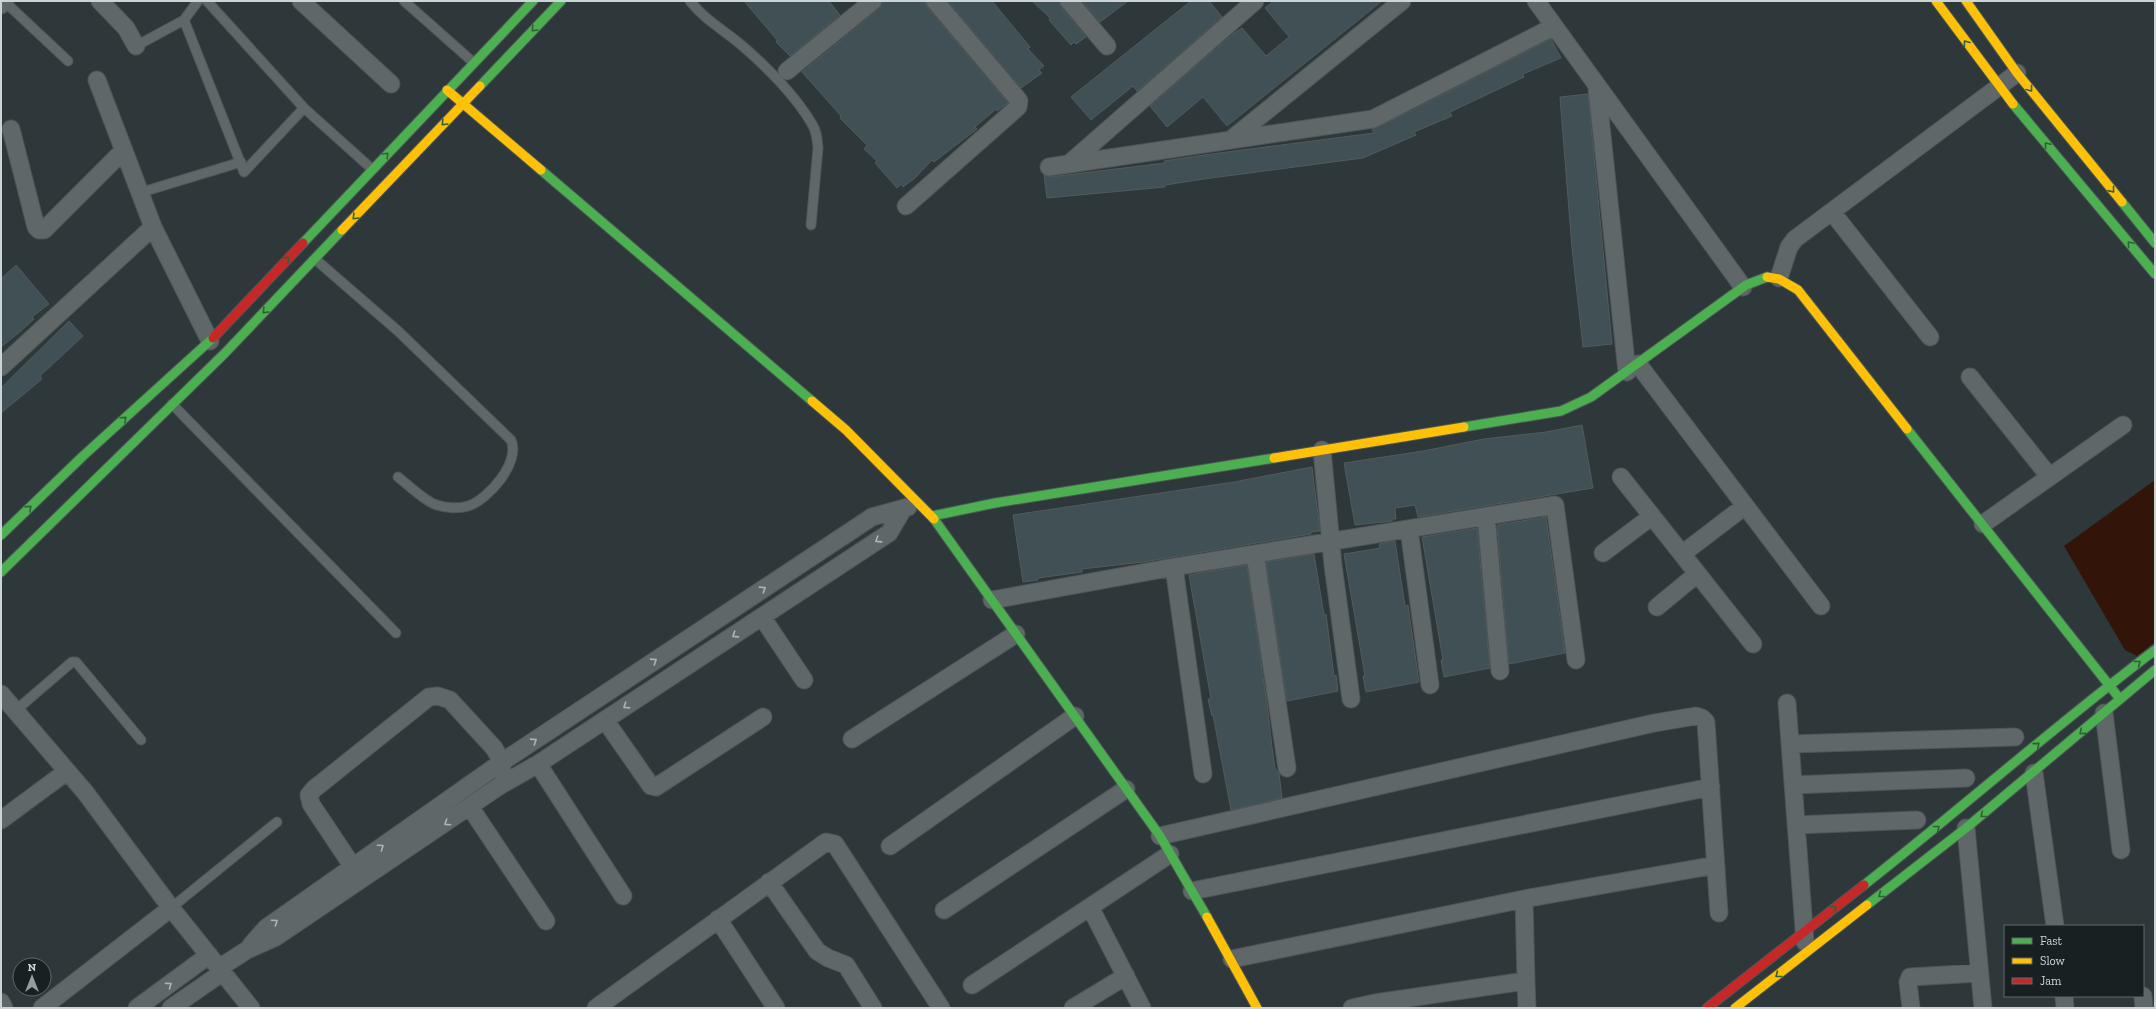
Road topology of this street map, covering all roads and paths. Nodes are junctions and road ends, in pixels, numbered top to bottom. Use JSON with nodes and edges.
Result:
{"nodes":[{"id":1,"x":4,"y":1,"type":"edge"},
{"id":2,"x":100,"y":1,"type":"edge"},
{"id":3,"x":198,"y":1,"type":"edge"},
{"id":4,"x":207,"y":1,"type":"edge"},
{"id":5,"x":301,"y":1,"type":"edge"},
{"id":6,"x":404,"y":1,"type":"edge"},
{"id":7,"x":533,"y":1,"type":"edge"},
{"id":8,"x":561,"y":1,"type":"edge"},
{"id":9,"x":690,"y":1,"type":"edge"},
{"id":10,"x":873,"y":1,"type":"edge"},
{"id":11,"x":935,"y":1,"type":"edge"},
{"id":12,"x":1069,"y":1,"type":"edge"},
{"id":13,"x":1255,"y":1,"type":"edge"},
{"id":14,"x":1402,"y":1,"type":"edge"},
{"id":15,"x":1536,"y":1,"type":"edge"},
{"id":16,"x":1936,"y":1,"type":"edge"},
{"id":17,"x":1966,"y":1,"type":"edge"},
{"id":18,"x":1,"y":4,"type":"edge"},
{"id":19,"x":184,"y":20,"type":"junction"},
{"id":20,"x":1552,"y":27,"type":"junction"},
{"id":21,"x":136,"y":46,"type":"joint"},
{"id":22,"x":1108,"y":46,"type":"dead end"},
{"id":23,"x":68,"y":61,"type":"dead end"},
{"id":24,"x":474,"y":62,"type":"junction"},
{"id":25,"x":787,"y":71,"type":"dead end"},
{"id":26,"x":2017,"y":73,"type":"junction"},
{"id":27,"x":97,"y":80,"type":"dead end"},
{"id":28,"x":390,"y":84,"type":"dead end"},
{"id":29,"x":1999,"y":87,"type":"junction"},
{"id":30,"x":1596,"y":88,"type":"junction"},
{"id":31,"x":447,"y":90,"type":"junction"},
{"id":32,"x":463,"y":103,"type":"junction"},
{"id":33,"x":304,"y":108,"type":"junction"},
{"id":34,"x":11,"y":129,"type":"dead end"},
{"id":35,"x":1233,"y":138,"type":"junction"},
{"id":36,"x":124,"y":150,"type":"junction"},
{"id":37,"x":241,"y":162,"type":"junction"},
{"id":38,"x":1070,"y":163,"type":"junction"},
{"id":39,"x":1049,"y":167,"type":"dead end"},
{"id":40,"x":372,"y":169,"type":"junction"},
{"id":41,"x":139,"y":192,"type":"junction"},
{"id":42,"x":906,"y":206,"type":"dead end"},
{"id":43,"x":1832,"y":212,"type":"junction"},
{"id":44,"x":810,"y":225,"type":"dead end"},
{"id":45,"x":153,"y":227,"type":"junction"},
{"id":46,"x":2155,"y":243,"type":"edge"},
{"id":47,"x":315,"y":259,"type":"junction"},
{"id":48,"x":2155,"y":274,"type":"edge"},
{"id":49,"x":1779,"y":278,"type":"junction"},
{"id":50,"x":1743,"y":287,"type":"junction"},
{"id":51,"x":1930,"y":337,"type":"dead end"},
{"id":52,"x":210,"y":341,"type":"junction"},
{"id":53,"x":1,"y":367,"type":"edge"},
{"id":54,"x":1632,"y":368,"type":"junction"},
{"id":55,"x":1970,"y":377,"type":"dead end"},
{"id":56,"x":172,"y":404,"type":"junction"},
{"id":57,"x":2123,"y":425,"type":"dead end"},
{"id":58,"x":1322,"y":450,"type":"junction"},
{"id":59,"x":2050,"y":476,"type":"junction"},
{"id":60,"x":398,"y":477,"type":"dead end"},
{"id":61,"x":1621,"y":477,"type":"dead end"},
{"id":62,"x":918,"y":502,"type":"junction"},
{"id":63,"x":1745,"y":506,"type":"junction"},
{"id":64,"x":902,"y":511,"type":"junction"},
{"id":65,"x":932,"y":516,"type":"junction"},
{"id":66,"x":1486,"y":516,"type":"junction"},
{"id":67,"x":1651,"y":517,"type":"junction"},
{"id":68,"x":1982,"y":524,"type":"junction"},
{"id":69,"x":1409,"y":529,"type":"junction"},
{"id":70,"x":1,"y":535,"type":"edge"},
{"id":71,"x":1330,"y":541,"type":"junction"},
{"id":72,"x":1603,"y":553,"type":"dead end"},
{"id":73,"x":1255,"y":554,"type":"junction"},
{"id":74,"x":1682,"y":554,"type":"junction"},
{"id":75,"x":1174,"y":567,"type":"junction"},
{"id":76,"x":1,"y":572,"type":"edge"},
{"id":77,"x":1697,"y":574,"type":"junction"},
{"id":78,"x":992,"y":600,"type":"junction"},
{"id":79,"x":1821,"y":606,"type":"dead end"},
{"id":80,"x":1657,"y":607,"type":"dead end"},
{"id":81,"x":762,"y":617,"type":"junction"},
{"id":82,"x":702,"y":630,"type":"junction"},
{"id":83,"x":396,"y":633,"type":"dead end"},
{"id":84,"x":1016,"y":634,"type":"junction"},
{"id":85,"x":1752,"y":644,"type":"dead end"},
{"id":86,"x":715,"y":648,"type":"junction"},
{"id":87,"x":2155,"y":650,"type":"edge"},
{"id":88,"x":1576,"y":660,"type":"dead end"},
{"id":89,"x":2155,"y":670,"type":"edge"},
{"id":90,"x":1500,"y":671,"type":"dead end"},
{"id":91,"x":804,"y":680,"type":"dead end"},
{"id":92,"x":1430,"y":685,"type":"dead end"},
{"id":93,"x":2109,"y":685,"type":"junction"},
{"id":94,"x":1,"y":694,"type":"edge"},
{"id":95,"x":1351,"y":699,"type":"dead end"},
{"id":96,"x":2120,"y":699,"type":"junction"},
{"id":97,"x":1787,"y":703,"type":"dead end"},
{"id":98,"x":15,"y":711,"type":"junction"},
{"id":99,"x":2104,"y":713,"type":"junction"},
{"id":100,"x":1075,"y":716,"type":"junction"},
{"id":101,"x":763,"y":717,"type":"dead end"},
{"id":102,"x":605,"y":720,"type":"junction"},
{"id":103,"x":2016,"y":737,"type":"dead end"},
{"id":104,"x":852,"y":739,"type":"dead end"},
{"id":105,"x":141,"y":740,"type":"dead end"},
{"id":106,"x":1790,"y":744,"type":"junction"},
{"id":107,"x":502,"y":762,"type":"junction"},
{"id":108,"x":538,"y":764,"type":"junction"},
{"id":109,"x":1287,"y":768,"type":"dead end"},
{"id":110,"x":66,"y":772,"type":"junction"},
{"id":111,"x":2034,"y":773,"type":"junction"},
{"id":112,"x":1203,"y":774,"type":"dead end"},
{"id":113,"x":1966,"y":778,"type":"dead end"},
{"id":114,"x":502,"y":785,"type":"junction"},
{"id":115,"x":1793,"y":785,"type":"junction"},
{"id":116,"x":1711,"y":787,"type":"junction"},
{"id":117,"x":1126,"y":789,"type":"junction"},
{"id":118,"x":470,"y":807,"type":"junction"},
{"id":119,"x":1,"y":820,"type":"edge"},
{"id":120,"x":1917,"y":820,"type":"dead end"},
{"id":121,"x":277,"y":822,"type":"dead end"},
{"id":122,"x":1796,"y":825,"type":"junction"},
{"id":123,"x":1966,"y":828,"type":"junction"},
{"id":124,"x":1160,"y":836,"type":"junction"},
{"id":125,"x":890,"y":846,"type":"dead end"},
{"id":126,"x":2121,"y":850,"type":"dead end"},
{"id":127,"x":1170,"y":854,"type":"junction"},
{"id":128,"x":1716,"y":865,"type":"junction"},
{"id":129,"x":353,"y":867,"type":"junction"},
{"id":130,"x":769,"y":882,"type":"junction"},
{"id":131,"x":1192,"y":891,"type":"junction"},
{"id":132,"x":623,"y":896,"type":"dead end"},
{"id":133,"x":1524,"y":899,"type":"junction"},
{"id":134,"x":1090,"y":907,"type":"junction"},
{"id":135,"x":171,"y":908,"type":"junction"},
{"id":136,"x":944,"y":910,"type":"dead end"},
{"id":137,"x":1719,"y":913,"type":"dead end"},
{"id":138,"x":718,"y":919,"type":"junction"},
{"id":139,"x":546,"y":922,"type":"dead end"},
{"id":140,"x":2055,"y":925,"type":"edge"},
{"id":141,"x":1804,"y":932,"type":"junction"},
{"id":142,"x":247,"y":950,"type":"junction"},
{"id":143,"x":1806,"y":953,"type":"junction"},
{"id":144,"x":1232,"y":959,"type":"junction"},
{"id":145,"x":217,"y":965,"type":"junction"},
{"id":146,"x":1979,"y":973,"type":"junction"},
{"id":147,"x":1126,"y":976,"type":"junction"},
{"id":148,"x":1526,"y":981,"type":"junction"},
{"id":149,"x":972,"y":985,"type":"dead end"},
{"id":150,"x":2064,"y":997,"type":"edge"},
{"id":151,"x":2143,"y":997,"type":"edge"},
{"id":152,"x":1,"y":1002,"type":"edge"},
{"id":153,"x":4,"y":1008,"type":"edge"},
{"id":154,"x":42,"y":1008,"type":"edge"},
{"id":155,"x":137,"y":1008,"type":"edge"},
{"id":156,"x":171,"y":1008,"type":"edge"},
{"id":157,"x":251,"y":1008,"type":"edge"},
{"id":158,"x":596,"y":1008,"type":"edge"},
{"id":159,"x":776,"y":1008,"type":"edge"},
{"id":160,"x":873,"y":1008,"type":"edge"},
{"id":161,"x":941,"y":1008,"type":"edge"},
{"id":162,"x":1073,"y":1008,"type":"edge"},
{"id":163,"x":1142,"y":1008,"type":"edge"},
{"id":164,"x":1257,"y":1008,"type":"edge"},
{"id":165,"x":1352,"y":1008,"type":"edge"},
{"id":166,"x":1527,"y":1008,"type":"edge"},
{"id":167,"x":1707,"y":1008,"type":"edge"},
{"id":168,"x":1735,"y":1008,"type":"edge"},
{"id":169,"x":1911,"y":1008,"type":"edge"},
{"id":170,"x":1983,"y":1008,"type":"edge"},
{"id":171,"x":2066,"y":1008,"type":"edge"},
{"id":172,"x":2144,"y":1008,"type":"edge"}],
"edges":[{"from":1,"to":18,"type":"street"},
{"from":1,"to":23,"type":"lane"},
{"from":2,"to":21,"type":"street"},
{"from":3,"to":19,"type":"lane"},
{"from":4,"to":33,"type":"lane"},
{"from":5,"to":28,"type":"street"},
{"from":6,"to":24,"type":"lane"},
{"from":7,"to":24,"type":"street"},
{"from":8,"to":32,"type":"street","one_way":true},
{"from":9,"to":44,"type":"lane"},
{"from":10,"to":25,"type":"street"},
{"from":11,"to":42,"type":"street"},
{"from":12,"to":22,"type":"street"},
{"from":13,"to":38,"type":"street"},
{"from":14,"to":35,"type":"street"},
{"from":15,"to":20,"type":"street"},
{"from":29,"to":16,"type":"street","one_way":true},
{"from":17,"to":26,"type":"street"},
{"from":19,"to":21,"type":"lane"},
{"from":19,"to":37,"type":"lane"},
{"from":20,"to":30,"type":"street"},
{"from":20,"to":35,"type":"street"},
{"from":24,"to":31,"type":"street"},
{"from":26,"to":29,"type":"street"},
{"from":26,"to":46,"type":"street","one_way":true},
{"from":27,"to":36,"type":"street"},
{"from":29,"to":43,"type":"street"},
{"from":48,"to":29,"type":"street","one_way":true},
{"from":30,"to":50,"type":"street"},
{"from":30,"to":54,"type":"street"},
{"from":31,"to":32,"type":"street"},
{"from":40,"to":31,"type":"street","one_way":true},
{"from":32,"to":47,"type":"street","one_way":true},
{"from":32,"to":62,"type":"street"},
{"from":33,"to":37,"type":"lane"},
{"from":33,"to":40,"type":"lane"},
{"from":34,"to":36,"type":"street"},
{"from":35,"to":38,"type":"street"},
{"from":36,"to":41,"type":"street"},
{"from":37,"to":41,"type":"lane"},
{"from":38,"to":39,"type":"street"},
{"from":52,"to":40,"type":"street","one_way":true},
{"from":41,"to":45,"type":"street"},
{"from":43,"to":49,"type":"street"},
{"from":43,"to":51,"type":"street"},
{"from":45,"to":52,"type":"street"},
{"from":45,"to":53,"type":"street"},
{"from":47,"to":56,"type":"street","one_way":true},
{"from":47,"to":60,"type":"lane"},
{"from":49,"to":50,"type":"street"},
{"from":49,"to":68,"type":"street"},
{"from":50,"to":54,"type":"street"},
{"from":70,"to":52,"type":"street","one_way":true},
{"from":54,"to":58,"type":"street"},
{"from":54,"to":63,"type":"street"},
{"from":55,"to":59,"type":"street"},
{"from":56,"to":76,"type":"street"},
{"from":56,"to":83,"type":"lane"},
{"from":57,"to":59,"type":"street"},
{"from":58,"to":65,"type":"street"},
{"from":58,"to":71,"type":"street"},
{"from":59,"to":68,"type":"street"},
{"from":61,"to":67,"type":"street"},
{"from":62,"to":64,"type":"street"},
{"from":62,"to":65,"type":"street"},
{"from":63,"to":74,"type":"street"},
{"from":63,"to":79,"type":"street"},
{"from":64,"to":81,"type":"street","one_way":true},
{"from":82,"to":64,"type":"street","one_way":true},
{"from":65,"to":78,"type":"street"},
{"from":66,"to":69,"type":"street"},
{"from":66,"to":88,"type":"street"},
{"from":66,"to":90,"type":"street"},
{"from":67,"to":72,"type":"street"},
{"from":67,"to":74,"type":"street"},
{"from":68,"to":93,"type":"street"},
{"from":69,"to":71,"type":"street"},
{"from":69,"to":92,"type":"street"},
{"from":71,"to":73,"type":"street"},
{"from":71,"to":95,"type":"street"},
{"from":73,"to":75,"type":"street"},
{"from":73,"to":109,"type":"street"},
{"from":74,"to":77,"type":"street"},
{"from":75,"to":78,"type":"street"},
{"from":75,"to":112,"type":"street"},
{"from":77,"to":80,"type":"street"},
{"from":77,"to":85,"type":"street"},
{"from":78,"to":84,"type":"street"},
{"from":81,"to":86,"type":"street","one_way":true},
{"from":81,"to":91,"type":"street"},
{"from":82,"to":86,"type":"street"},
{"from":107,"to":82,"type":"street","one_way":true},
{"from":84,"to":100,"type":"street"},
{"from":84,"to":104,"type":"street"},
{"from":86,"to":102,"type":"street","one_way":true},
{"from":93,"to":87,"type":"street","one_way":true},
{"from":89,"to":96,"type":"street"},
{"from":93,"to":96,"type":"street"},
{"from":141,"to":93,"type":"street","one_way":true},
{"from":94,"to":98,"type":"street"},
{"from":96,"to":99,"type":"street"},
{"from":97,"to":106,"type":"street"},
{"from":98,"to":105,"type":"lane"},
{"from":98,"to":110,"type":"street"},
{"from":99,"to":111,"type":"street","one_way":true},
{"from":99,"to":126,"type":"street"},
{"from":100,"to":117,"type":"street"},
{"from":100,"to":125,"type":"street"},
{"from":101,"to":102,"type":"street"},
{"from":102,"to":108,"type":"street"},
{"from":103,"to":106,"type":"street"},
{"from":106,"to":115,"type":"street"},
{"from":107,"to":114,"type":"street"},
{"from":129,"to":107,"type":"street","one_way":true},
{"from":107,"to":129,"type":"street"},
{"from":108,"to":114,"type":"street"},
{"from":108,"to":132,"type":"street"},
{"from":110,"to":119,"type":"street"},
{"from":110,"to":135,"type":"street"},
{"from":111,"to":123,"type":"street","one_way":true},
{"from":111,"to":140,"type":"street"},
{"from":113,"to":115,"type":"street"},
{"from":114,"to":118,"type":"street"},
{"from":115,"to":122,"type":"street"},
{"from":116,"to":124,"type":"street"},
{"from":116,"to":128,"type":"street"},
{"from":116,"to":131,"type":"street"},
{"from":117,"to":124,"type":"street"},
{"from":117,"to":136,"type":"street"},
{"from":118,"to":139,"type":"street"},
{"from":118,"to":142,"type":"street","one_way":true},
{"from":120,"to":122,"type":"street"},
{"from":121,"to":135,"type":"lane"},
{"from":122,"to":141,"type":"street"},
{"from":123,"to":143,"type":"street","one_way":true},
{"from":123,"to":146,"type":"street"},
{"from":124,"to":127,"type":"street"},
{"from":127,"to":131,"type":"street"},
{"from":127,"to":134,"type":"street"},
{"from":128,"to":133,"type":"street"},
{"from":128,"to":137,"type":"street"},
{"from":142,"to":129,"type":"street","one_way":true},
{"from":130,"to":138,"type":"street"},
{"from":130,"to":160,"type":"street"},
{"from":130,"to":161,"type":"street"},
{"from":131,"to":144,"type":"street"},
{"from":133,"to":144,"type":"street"},
{"from":133,"to":148,"type":"street"},
{"from":134,"to":147,"type":"street"},
{"from":134,"to":149,"type":"street"},
{"from":135,"to":145,"type":"street"},
{"from":135,"to":154,"type":"street"},
{"from":138,"to":158,"type":"street"},
{"from":138,"to":159,"type":"street"},
{"from":141,"to":143,"type":"street"},
{"from":141,"to":167,"type":"street"},
{"from":142,"to":145,"type":"street"},
{"from":143,"to":168,"type":"street","one_way":true},
{"from":144,"to":164,"type":"street"},
{"from":155,"to":145,"type":"street","one_way":true},
{"from":145,"to":156,"type":"street"},
{"from":145,"to":157,"type":"street"},
{"from":146,"to":169,"type":"street"},
{"from":146,"to":170,"type":"street"},
{"from":147,"to":162,"type":"street"},
{"from":147,"to":163,"type":"street"},
{"from":148,"to":165,"type":"street"},
{"from":148,"to":166,"type":"street"},
{"from":150,"to":171,"type":"street"},
{"from":151,"to":172,"type":"street"},
{"from":152,"to":153,"type":"street"}]}
